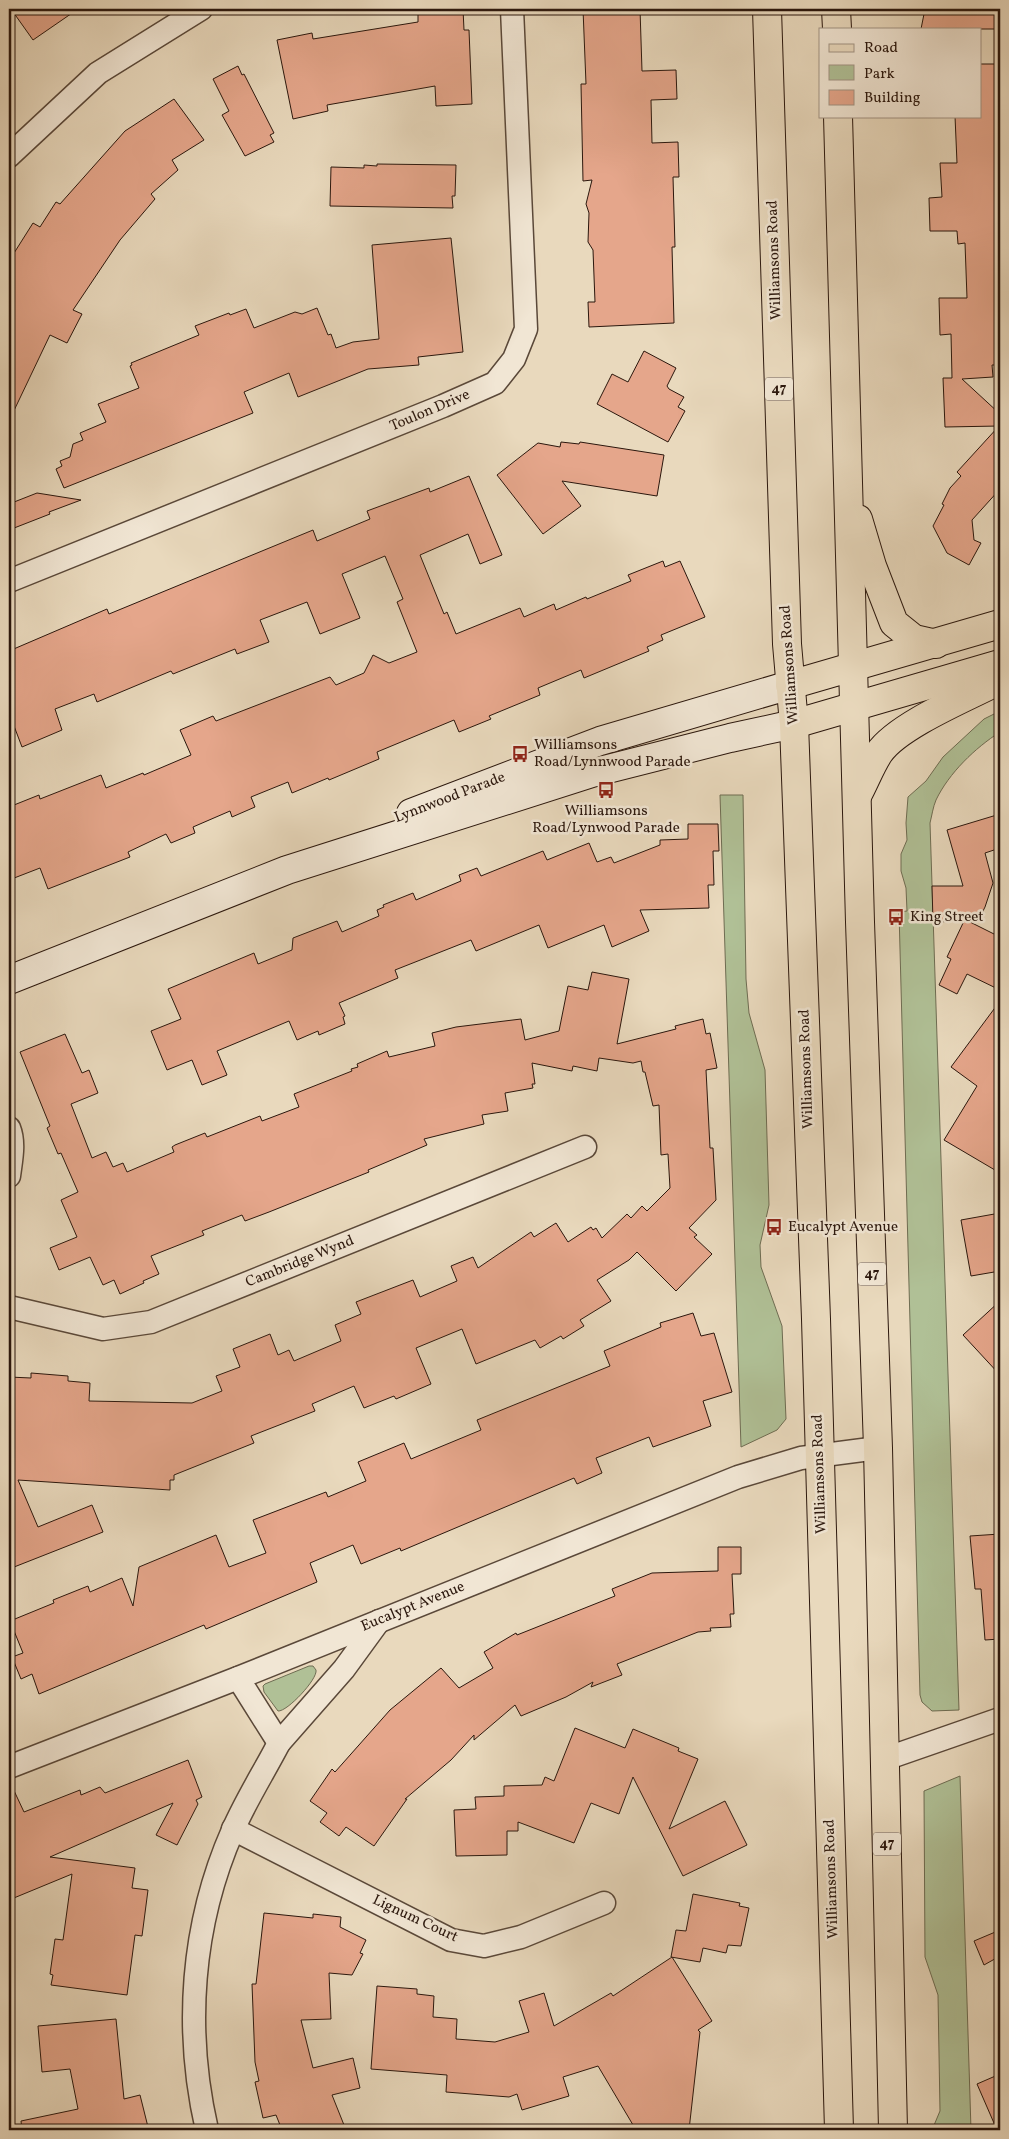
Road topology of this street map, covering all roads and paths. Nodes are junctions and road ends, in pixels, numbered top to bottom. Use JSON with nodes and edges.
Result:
{"nodes":[{"id":1,"x":201,"y":9,"type":"edge"},
{"id":2,"x":512,"y":9,"type":"edge"},
{"id":3,"x":767,"y":9,"type":"edge"},
{"id":4,"x":836,"y":9,"type":"edge"},
{"id":5,"x":837,"y":28,"type":"edge"},
{"id":6,"x":838,"y":118,"type":"edge"},
{"id":7,"x":9,"y":156,"type":"edge"},
{"id":8,"x":847,"y":482,"type":"junction"},
{"id":9,"x":9,"y":580,"type":"edge"},
{"id":10,"x":1000,"y":624,"type":"edge"},
{"id":11,"x":936,"y":644,"type":"junction"},
{"id":12,"x":1000,"y":664,"type":"edge"},
{"id":13,"x":854,"y":666,"type":"junction"},
{"id":14,"x":1000,"y":680,"type":"edge"},
{"id":15,"x":790,"y":685,"type":"junction"},
{"id":16,"x":855,"y":708,"type":"junction"},
{"id":17,"x":794,"y":724,"type":"junction"},
{"id":18,"x":857,"y":797,"type":"junction"},
{"id":19,"x":287,"y":870,"type":"junction"},
{"id":20,"x":9,"y":980,"type":"edge"},
{"id":21,"x":9,"y":1128,"type":"edge"},
{"id":22,"x":585,"y":1147,"type":"dead end"},
{"id":23,"x":9,"y":1176,"type":"edge"},
{"id":24,"x":9,"y":1307,"type":"edge"},
{"id":25,"x":878,"y":1448,"type":"junction"},
{"id":26,"x":820,"y":1456,"type":"junction"},
{"id":27,"x":379,"y":1621,"type":"junction"},
{"id":28,"x":238,"y":1678,"type":"junction"},
{"id":29,"x":1000,"y":1719,"type":"edge"},
{"id":30,"x":279,"y":1743,"type":"junction"},
{"id":31,"x":885,"y":1759,"type":"junction"},
{"id":32,"x":10,"y":1762,"type":"edge"},
{"id":33,"x":233,"y":1829,"type":"junction"},
{"id":34,"x":604,"y":1903,"type":"dead end"},
{"id":35,"x":207,"y":2130,"type":"edge"},
{"id":36,"x":839,"y":2130,"type":"edge"},
{"id":37,"x":893,"y":2130,"type":"edge"}],
"edges":[{"from":1,"to":7,"type":"street"},
{"from":2,"to":9,"type":"street","name":"Toulon Drive"},
{"from":3,"to":15,"type":"main road","name":"Williamsons Road","number":"47"},
{"from":4,"to":5,"type":"main road"},
{"from":6,"to":8,"type":"main road","number":"47"},
{"from":8,"to":11,"type":"main road"},
{"from":8,"to":13,"type":"main road","number":"47"},
{"from":10,"to":11,"type":"main road"},
{"from":11,"to":13,"type":"main road"},
{"from":12,"to":16,"type":"main road"},
{"from":13,"to":15,"type":"main road"},
{"from":13,"to":16,"type":"main road","number":"47"},
{"from":14,"to":18,"type":"main road"},
{"from":15,"to":17,"type":"main road","name":"Williamsons Road","number":"47"},
{"from":15,"to":19,"type":"main road","name":"Lynnwood Parade"},
{"from":16,"to":17,"type":"main road"},
{"from":16,"to":18,"type":"main road","number":"47"},
{"from":17,"to":19,"type":"main road","name":"Lynnwood Parade"},
{"from":17,"to":26,"type":"main road","name":"Williamsons Road","number":"47"},
{"from":18,"to":25,"type":"main road","number":"47"},
{"from":19,"to":20,"type":"main road","name":"Lynnwood Parade"},
{"from":21,"to":23,"type":"street"},
{"from":22,"to":24,"type":"street","name":"Cambridge Wynd"},
{"from":25,"to":26,"type":"street","name":"Eucalypt Avenue"},
{"from":25,"to":31,"type":"main road","number":"47"},
{"from":26,"to":27,"type":"street","name":"Eucalypt Avenue"},
{"from":26,"to":36,"type":"main road","name":"Williamsons Road","number":"47"},
{"from":27,"to":28,"type":"street","name":"Eucalypt Avenue"},
{"from":27,"to":30,"type":"street"},
{"from":28,"to":30,"type":"street"},
{"from":28,"to":32,"type":"street","name":"Eucalypt Avenue"},
{"from":29,"to":31,"type":"street"},
{"from":30,"to":33,"type":"street"},
{"from":31,"to":37,"type":"main road","number":"47"},
{"from":33,"to":34,"type":"street","name":"Lignum Court"},
{"from":33,"to":35,"type":"street"}]}
